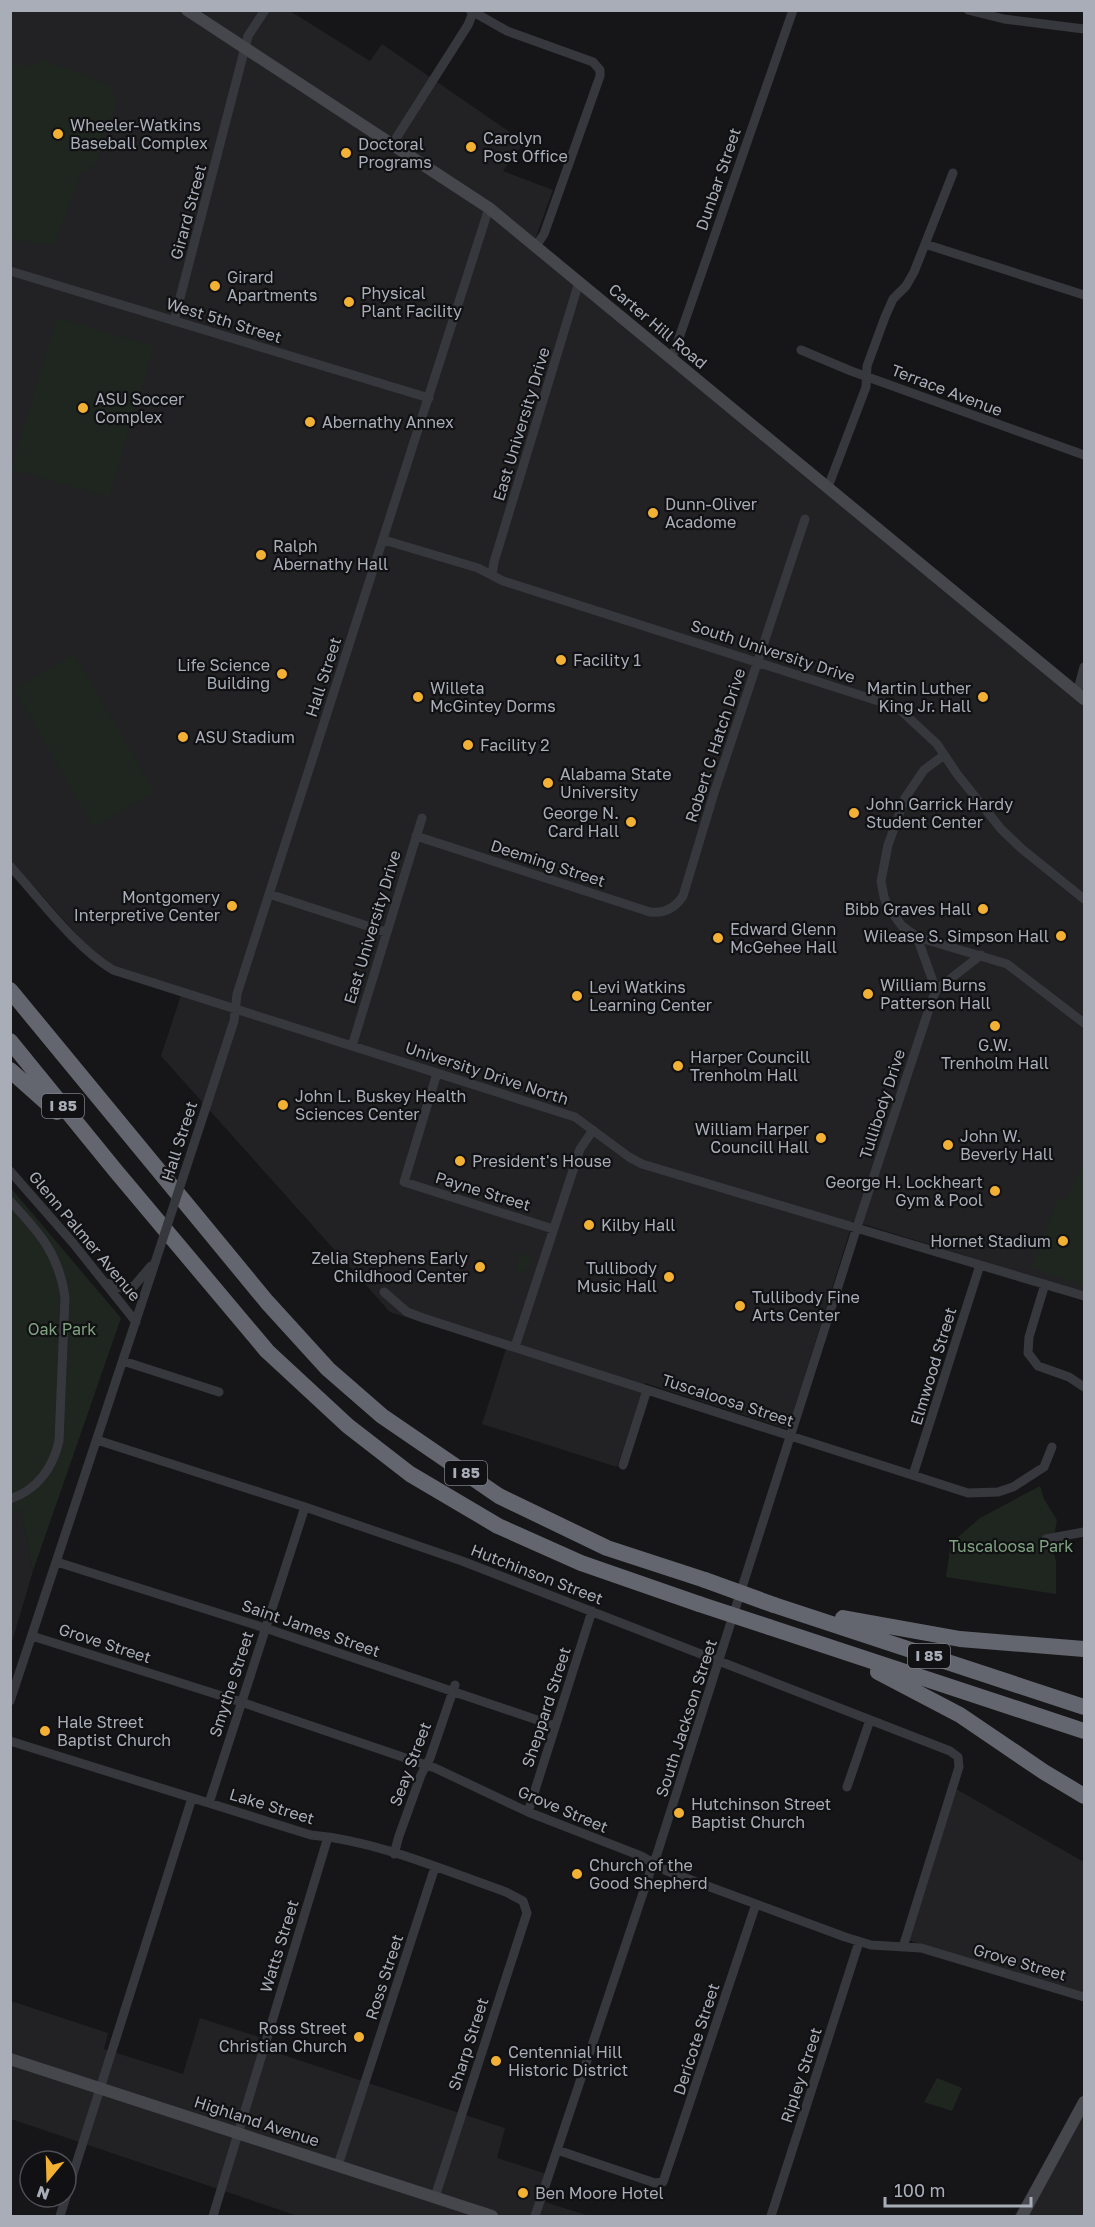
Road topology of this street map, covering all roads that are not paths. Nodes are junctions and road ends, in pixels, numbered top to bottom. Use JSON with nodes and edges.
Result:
{"nodes":[{"id":1,"x":187,"y":10,"type":"edge"},
{"id":2,"x":265,"y":10,"type":"edge"},
{"id":3,"x":793,"y":10,"type":"edge"},
{"id":4,"x":969,"y":10,"type":"edge"},
{"id":5,"x":473,"y":11,"type":"edge"},
{"id":6,"x":1005,"y":15,"type":"edge"},
{"id":7,"x":1084,"y":29,"type":"edge"},
{"id":8,"x":246,"y":48,"type":"junction"},
{"id":9,"x":393,"y":143,"type":"junction"},
{"id":10,"x":953,"y":172,"type":"dead end"},
{"id":11,"x":489,"y":208,"type":"junction"},
{"id":12,"x":925,"y":244,"type":"junction"},
{"id":13,"x":536,"y":246,"type":"junction"},
{"id":14,"x":10,"y":271,"type":"edge"},
{"id":15,"x":579,"y":282,"type":"junction"},
{"id":16,"x":1084,"y":295,"type":"edge"},
{"id":17,"x":174,"y":321,"type":"junction"},
{"id":18,"x":801,"y":350,"type":"dead end"},
{"id":19,"x":672,"y":358,"type":"junction"},
{"id":20,"x":866,"y":376,"type":"junction"},
{"id":21,"x":429,"y":398,"type":"junction"},
{"id":22,"x":1084,"y":455,"type":"edge"},
{"id":23,"x":828,"y":487,"type":"junction"},
{"id":24,"x":805,"y":519,"type":"dead end"},
{"id":25,"x":384,"y":540,"type":"junction"},
{"id":26,"x":492,"y":575,"type":"junction"},
{"id":27,"x":757,"y":663,"type":"junction"},
{"id":28,"x":1084,"y":667,"type":"edge"},
{"id":29,"x":1081,"y":696,"type":"edge"},
{"id":30,"x":944,"y":755,"type":"junction"},
{"id":31,"x":422,"y":818,"type":"dead end"},
{"id":32,"x":416,"y":836,"type":"junction"},
{"id":33,"x":10,"y":866,"type":"edge"},
{"id":34,"x":269,"y":894,"type":"junction"},
{"id":35,"x":1084,"y":899,"type":"edge"},
{"id":36,"x":671,"y":909,"type":"joint"},
{"id":37,"x":386,"y":932,"type":"junction"},
{"id":38,"x":917,"y":937,"type":"junction"},
{"id":39,"x":981,"y":955,"type":"junction"},
{"id":40,"x":10,"y":990,"type":"edge"},
{"id":41,"x":936,"y":990,"type":"junction"},
{"id":42,"x":10,"y":1003,"type":"edge"},
{"id":43,"x":236,"y":1008,"type":"junction"},
{"id":44,"x":1084,"y":1023,"type":"edge"},
{"id":45,"x":10,"y":1041,"type":"edge"},
{"id":46,"x":352,"y":1046,"type":"junction"},
{"id":47,"x":62,"y":1055,"type":"junction"},
{"id":48,"x":10,"y":1070,"type":"edge"},
{"id":49,"x":437,"y":1072,"type":"junction"},
{"id":50,"x":593,"y":1130,"type":"junction"},
{"id":51,"x":115,"y":1170,"type":"junction"},
{"id":52,"x":10,"y":1171,"type":"edge"},
{"id":53,"x":10,"y":1201,"type":"edge"},
{"id":54,"x":857,"y":1227,"type":"junction"},
{"id":55,"x":554,"y":1229,"type":"junction"},
{"id":56,"x":156,"y":1259,"type":"junction"},
{"id":57,"x":980,"y":1265,"type":"junction"},
{"id":58,"x":105,"y":1283,"type":"junction"},
{"id":59,"x":1045,"y":1284,"type":"junction"},
{"id":60,"x":384,"y":1292,"type":"dead end"},
{"id":61,"x":1084,"y":1296,"type":"edge"},
{"id":62,"x":136,"y":1322,"type":"junction"},
{"id":63,"x":514,"y":1347,"type":"junction"},
{"id":64,"x":123,"y":1361,"type":"junction"},
{"id":65,"x":1084,"y":1387,"type":"edge"},
{"id":66,"x":647,"y":1390,"type":"junction"},
{"id":67,"x":219,"y":1392,"type":"dead end"},
{"id":68,"x":791,"y":1436,"type":"junction"},
{"id":69,"x":97,"y":1440,"type":"junction"},
{"id":70,"x":1052,"y":1447,"type":"dead end"},
{"id":71,"x":623,"y":1465,"type":"dead end"},
{"id":72,"x":913,"y":1475,"type":"junction"},
{"id":73,"x":10,"y":1498,"type":"edge"},
{"id":74,"x":305,"y":1507,"type":"junction"},
{"id":75,"x":1084,"y":1532,"type":"edge"},
{"id":76,"x":1046,"y":1539,"type":"dead end"},
{"id":77,"x":57,"y":1562,"type":"junction"},
{"id":78,"x":774,"y":1605,"type":"junction"},
{"id":79,"x":592,"y":1611,"type":"junction"},
{"id":80,"x":265,"y":1628,"type":"junction"},
{"id":81,"x":32,"y":1636,"type":"junction"},
{"id":82,"x":820,"y":1644,"type":"junction"},
{"id":83,"x":1084,"y":1649,"type":"edge"},
{"id":84,"x":720,"y":1661,"type":"junction"},
{"id":85,"x":454,"y":1688,"type":"junction"},
{"id":86,"x":10,"y":1701,"type":"edge"},
{"id":87,"x":241,"y":1702,"type":"junction"},
{"id":88,"x":1084,"y":1707,"type":"edge"},
{"id":89,"x":870,"y":1720,"type":"junction"},
{"id":90,"x":555,"y":1726,"type":"junction"},
{"id":91,"x":1084,"y":1731,"type":"edge"},
{"id":92,"x":10,"y":1741,"type":"edge"},
{"id":93,"x":426,"y":1765,"type":"junction"},
{"id":94,"x":847,"y":1787,"type":"dead end"},
{"id":95,"x":1084,"y":1796,"type":"edge"},
{"id":96,"x":192,"y":1798,"type":"junction"},
{"id":97,"x":209,"y":1803,"type":"junction"},
{"id":98,"x":528,"y":1812,"type":"junction"},
{"id":99,"x":328,"y":1837,"type":"junction"},
{"id":100,"x":394,"y":1854,"type":"junction"},
{"id":101,"x":653,"y":1864,"type":"junction"},
{"id":102,"x":435,"y":1867,"type":"junction"},
{"id":103,"x":523,"y":1901,"type":"joint"},
{"id":104,"x":756,"y":1904,"type":"junction"},
{"id":105,"x":859,"y":1942,"type":"junction"},
{"id":106,"x":903,"y":1947,"type":"junction"},
{"id":107,"x":1084,"y":1997,"type":"edge"},
{"id":108,"x":10,"y":2059,"type":"edge"},
{"id":109,"x":100,"y":2088,"type":"junction"},
{"id":110,"x":1083,"y":2108,"type":"edge"},
{"id":111,"x":237,"y":2132,"type":"junction"},
{"id":112,"x":557,"y":2150,"type":"junction"},
{"id":113,"x":78,"y":2159,"type":"edge"},
{"id":114,"x":338,"y":2165,"type":"junction"},
{"id":115,"x":435,"y":2197,"type":"junction"},
{"id":116,"x":213,"y":2217,"type":"edge"},
{"id":117,"x":492,"y":2217,"type":"edge"},
{"id":118,"x":535,"y":2217,"type":"edge"},
{"id":119,"x":771,"y":2217,"type":"edge"},
{"id":120,"x":1022,"y":2217,"type":"edge"}],
"edges":[{"from":1,"to":8,"type":"main road","name":"Carter Hill Road"},
{"from":2,"to":8,"type":"street","name":"Girard Street"},
{"from":3,"to":19,"type":"street","name":"Dunbar Street"},
{"from":4,"to":6,"type":"street"},
{"from":5,"to":9,"type":"street"},
{"from":5,"to":13,"type":"street"},
{"from":6,"to":7,"type":"street"},
{"from":8,"to":9,"type":"main road","name":"Carter Hill Road"},
{"from":8,"to":17,"type":"street","name":"Girard Street"},
{"from":9,"to":11,"type":"main road","name":"Carter Hill Road"},
{"from":10,"to":12,"type":"street"},
{"from":11,"to":13,"type":"main road","name":"Carter Hill Road"},
{"from":11,"to":21,"type":"street","name":"Hall Street"},
{"from":12,"to":16,"type":"street"},
{"from":12,"to":20,"type":"street"},
{"from":13,"to":15,"type":"main road","name":"Carter Hill Road"},
{"from":14,"to":17,"type":"street","name":"West 5th Street"},
{"from":15,"to":19,"type":"main road","name":"Carter Hill Road"},
{"from":15,"to":26,"type":"street","name":"East University Drive"},
{"from":17,"to":21,"type":"street","name":"West 5th Street"},
{"from":18,"to":20,"type":"street","name":"Terrace Avenue"},
{"from":19,"to":23,"type":"main road","name":"Carter Hill Road"},
{"from":20,"to":22,"type":"street","name":"Terrace Avenue"},
{"from":20,"to":23,"type":"street"},
{"from":21,"to":25,"type":"street","name":"Hall Street"},
{"from":23,"to":29,"type":"main road","name":"Carter Hill Road"},
{"from":24,"to":27,"type":"street","name":"Robert C Hatch Drive"},
{"from":25,"to":26,"type":"street","name":"South University Drive"},
{"from":25,"to":34,"type":"street","name":"Hall Street"},
{"from":26,"to":27,"type":"street","name":"South University Drive"},
{"from":27,"to":30,"type":"street","name":"South University Drive"},
{"from":27,"to":36,"type":"street","name":"Robert C Hatch Drive"},
{"from":28,"to":29,"type":"street"},
{"from":30,"to":35,"type":"street","name":"South University Drive"},
{"from":30,"to":38,"type":"street"},
{"from":31,"to":32,"type":"street","name":"East University Drive"},
{"from":32,"to":36,"type":"street","name":"Deeming Street"},
{"from":32,"to":37,"type":"street","name":"East University Drive"},
{"from":33,"to":43,"type":"street","name":"University Drive North"},
{"from":34,"to":37,"type":"street"},
{"from":34,"to":43,"type":"street","name":"Hall Street"},
{"from":37,"to":46,"type":"street","name":"East University Drive"},
{"from":38,"to":39,"type":"street"},
{"from":38,"to":41,"type":"street"},
{"from":39,"to":41,"type":"street"},
{"from":39,"to":44,"type":"street"},
{"from":40,"to":47,"type":"highway"},
{"from":41,"to":54,"type":"street","name":"Tullibody Drive"},
{"from":42,"to":47,"type":"highway","number":"I 85"},
{"from":43,"to":46,"type":"street","name":"University Drive North"},
{"from":43,"to":56,"type":"street","name":"Hall Street","bridge":true},
{"from":45,"to":51,"type":"highway","number":"I 85"},
{"from":46,"to":49,"type":"street","name":"University Drive North"},
{"from":47,"to":78,"type":"highway","number":"I 85","bridge":true},
{"from":48,"to":51,"type":"highway"},
{"from":49,"to":50,"type":"street","name":"University Drive North"},
{"from":49,"to":55,"type":"street","name":"Payne Street"},
{"from":50,"to":54,"type":"street","name":"University Drive North"},
{"from":50,"to":55,"type":"street"},
{"from":51,"to":82,"type":"highway","number":"I 85","bridge":true},
{"from":52,"to":58,"type":"street","name":"Glenn Palmer Avenue"},
{"from":53,"to":73,"type":"street"},
{"from":54,"to":57,"type":"street","name":"University Drive North"},
{"from":54,"to":68,"type":"street","name":"South Jackson Street"},
{"from":55,"to":63,"type":"street"},
{"from":56,"to":58,"type":"street","name":"Hall Street"},
{"from":56,"to":62,"type":"street","name":"Hall Street","bridge":true},
{"from":57,"to":59,"type":"street","name":"University Drive North"},
{"from":57,"to":72,"type":"street","name":"Elmwood Street"},
{"from":58,"to":62,"type":"street","name":"Glenn Palmer Avenue"},
{"from":59,"to":61,"type":"street","name":"University Drive North"},
{"from":59,"to":65,"type":"street"},
{"from":60,"to":63,"type":"street","name":"Tuscaloosa Street"},
{"from":62,"to":64,"type":"street","name":"Hall Street"},
{"from":63,"to":66,"type":"street","name":"Tuscaloosa Street"},
{"from":64,"to":67,"type":"street"},
{"from":64,"to":69,"type":"street","name":"Hall Street"},
{"from":66,"to":68,"type":"street","name":"Tuscaloosa Street"},
{"from":66,"to":71,"type":"street"},
{"from":68,"to":72,"type":"street","name":"Tuscaloosa Street"},
{"from":68,"to":84,"type":"street","name":"South Jackson Street"},
{"from":69,"to":74,"type":"street","name":"Hutchinson Street"},
{"from":69,"to":77,"type":"street","name":"Hall Street"},
{"from":70,"to":72,"type":"street","name":"Tuscaloosa Street"},
{"from":74,"to":79,"type":"street","name":"Hutchinson Street"},
{"from":74,"to":80,"type":"street","name":"Smythe Street"},
{"from":75,"to":76,"type":"street"},
{"from":77,"to":80,"type":"street","name":"Saint James Street"},
{"from":77,"to":81,"type":"street","name":"Hall Street"},
{"from":78,"to":83,"type":"highway"},
{"from":78,"to":88,"type":"highway","number":"I 85"},
{"from":79,"to":84,"type":"street","name":"Hutchinson Street"},
{"from":79,"to":90,"type":"street","name":"Sheppard Street"},
{"from":80,"to":85,"type":"street","name":"Saint James Street"},
{"from":80,"to":87,"type":"street","name":"Smythe Street"},
{"from":81,"to":86,"type":"street","name":"Hall Street"},
{"from":81,"to":87,"type":"street","name":"Grove Street"},
{"from":82,"to":91,"type":"highway","number":"I 85"},
{"from":82,"to":95,"type":"highway"},
{"from":84,"to":89,"type":"street","name":"Hutchinson Street"},
{"from":84,"to":101,"type":"street","name":"South Jackson Street"},
{"from":85,"to":90,"type":"street","name":"Saint James Street"},
{"from":85,"to":93,"type":"street","name":"Seay Street"},
{"from":87,"to":93,"type":"street","name":"Grove Street"},
{"from":87,"to":97,"type":"street","name":"Smythe Street"},
{"from":89,"to":94,"type":"street"},
{"from":89,"to":106,"type":"street","name":"Hutchinson Street"},
{"from":90,"to":98,"type":"street","name":"Sheppard Street"},
{"from":92,"to":96,"type":"street","name":"Lake Street"},
{"from":93,"to":98,"type":"street","name":"Grove Street"},
{"from":93,"to":100,"type":"street","name":"Seay Street"},
{"from":96,"to":97,"type":"street","name":"Lake Street"},
{"from":96,"to":109,"type":"street"},
{"from":97,"to":99,"type":"street","name":"Lake Street"},
{"from":98,"to":101,"type":"street","name":"Grove Street"},
{"from":99,"to":100,"type":"street","name":"Lake Street"},
{"from":99,"to":111,"type":"street","name":"Watts Street"},
{"from":100,"to":102,"type":"street","name":"Lake Street"},
{"from":101,"to":104,"type":"street","name":"Grove Street"},
{"from":101,"to":112,"type":"street","name":"South Jackson Street"},
{"from":102,"to":103,"type":"street","name":"Lake Street"},
{"from":102,"to":114,"type":"street","name":"Ross Street"},
{"from":103,"to":115,"type":"street","name":"Sharp Street"},
{"from":104,"to":105,"type":"street","name":"Grove Street"},
{"from":104,"to":112,"type":"street","name":"Dericote Street"},
{"from":105,"to":106,"type":"street","name":"Grove Street"},
{"from":105,"to":119,"type":"street","name":"Ripley Street"},
{"from":106,"to":107,"type":"street","name":"Grove Street"},
{"from":108,"to":109,"type":"main road","name":"Highland Avenue"},
{"from":109,"to":111,"type":"main road","name":"Highland Avenue"},
{"from":109,"to":113,"type":"street"},
{"from":110,"to":120,"type":"main road"},
{"from":111,"to":114,"type":"main road","name":"Highland Avenue"},
{"from":111,"to":116,"type":"street","name":"Watts Street"},
{"from":112,"to":118,"type":"street","name":"South Jackson Street"},
{"from":114,"to":115,"type":"main road","name":"Highland Avenue"},
{"from":115,"to":117,"type":"main road","name":"Highland Avenue"}]}
